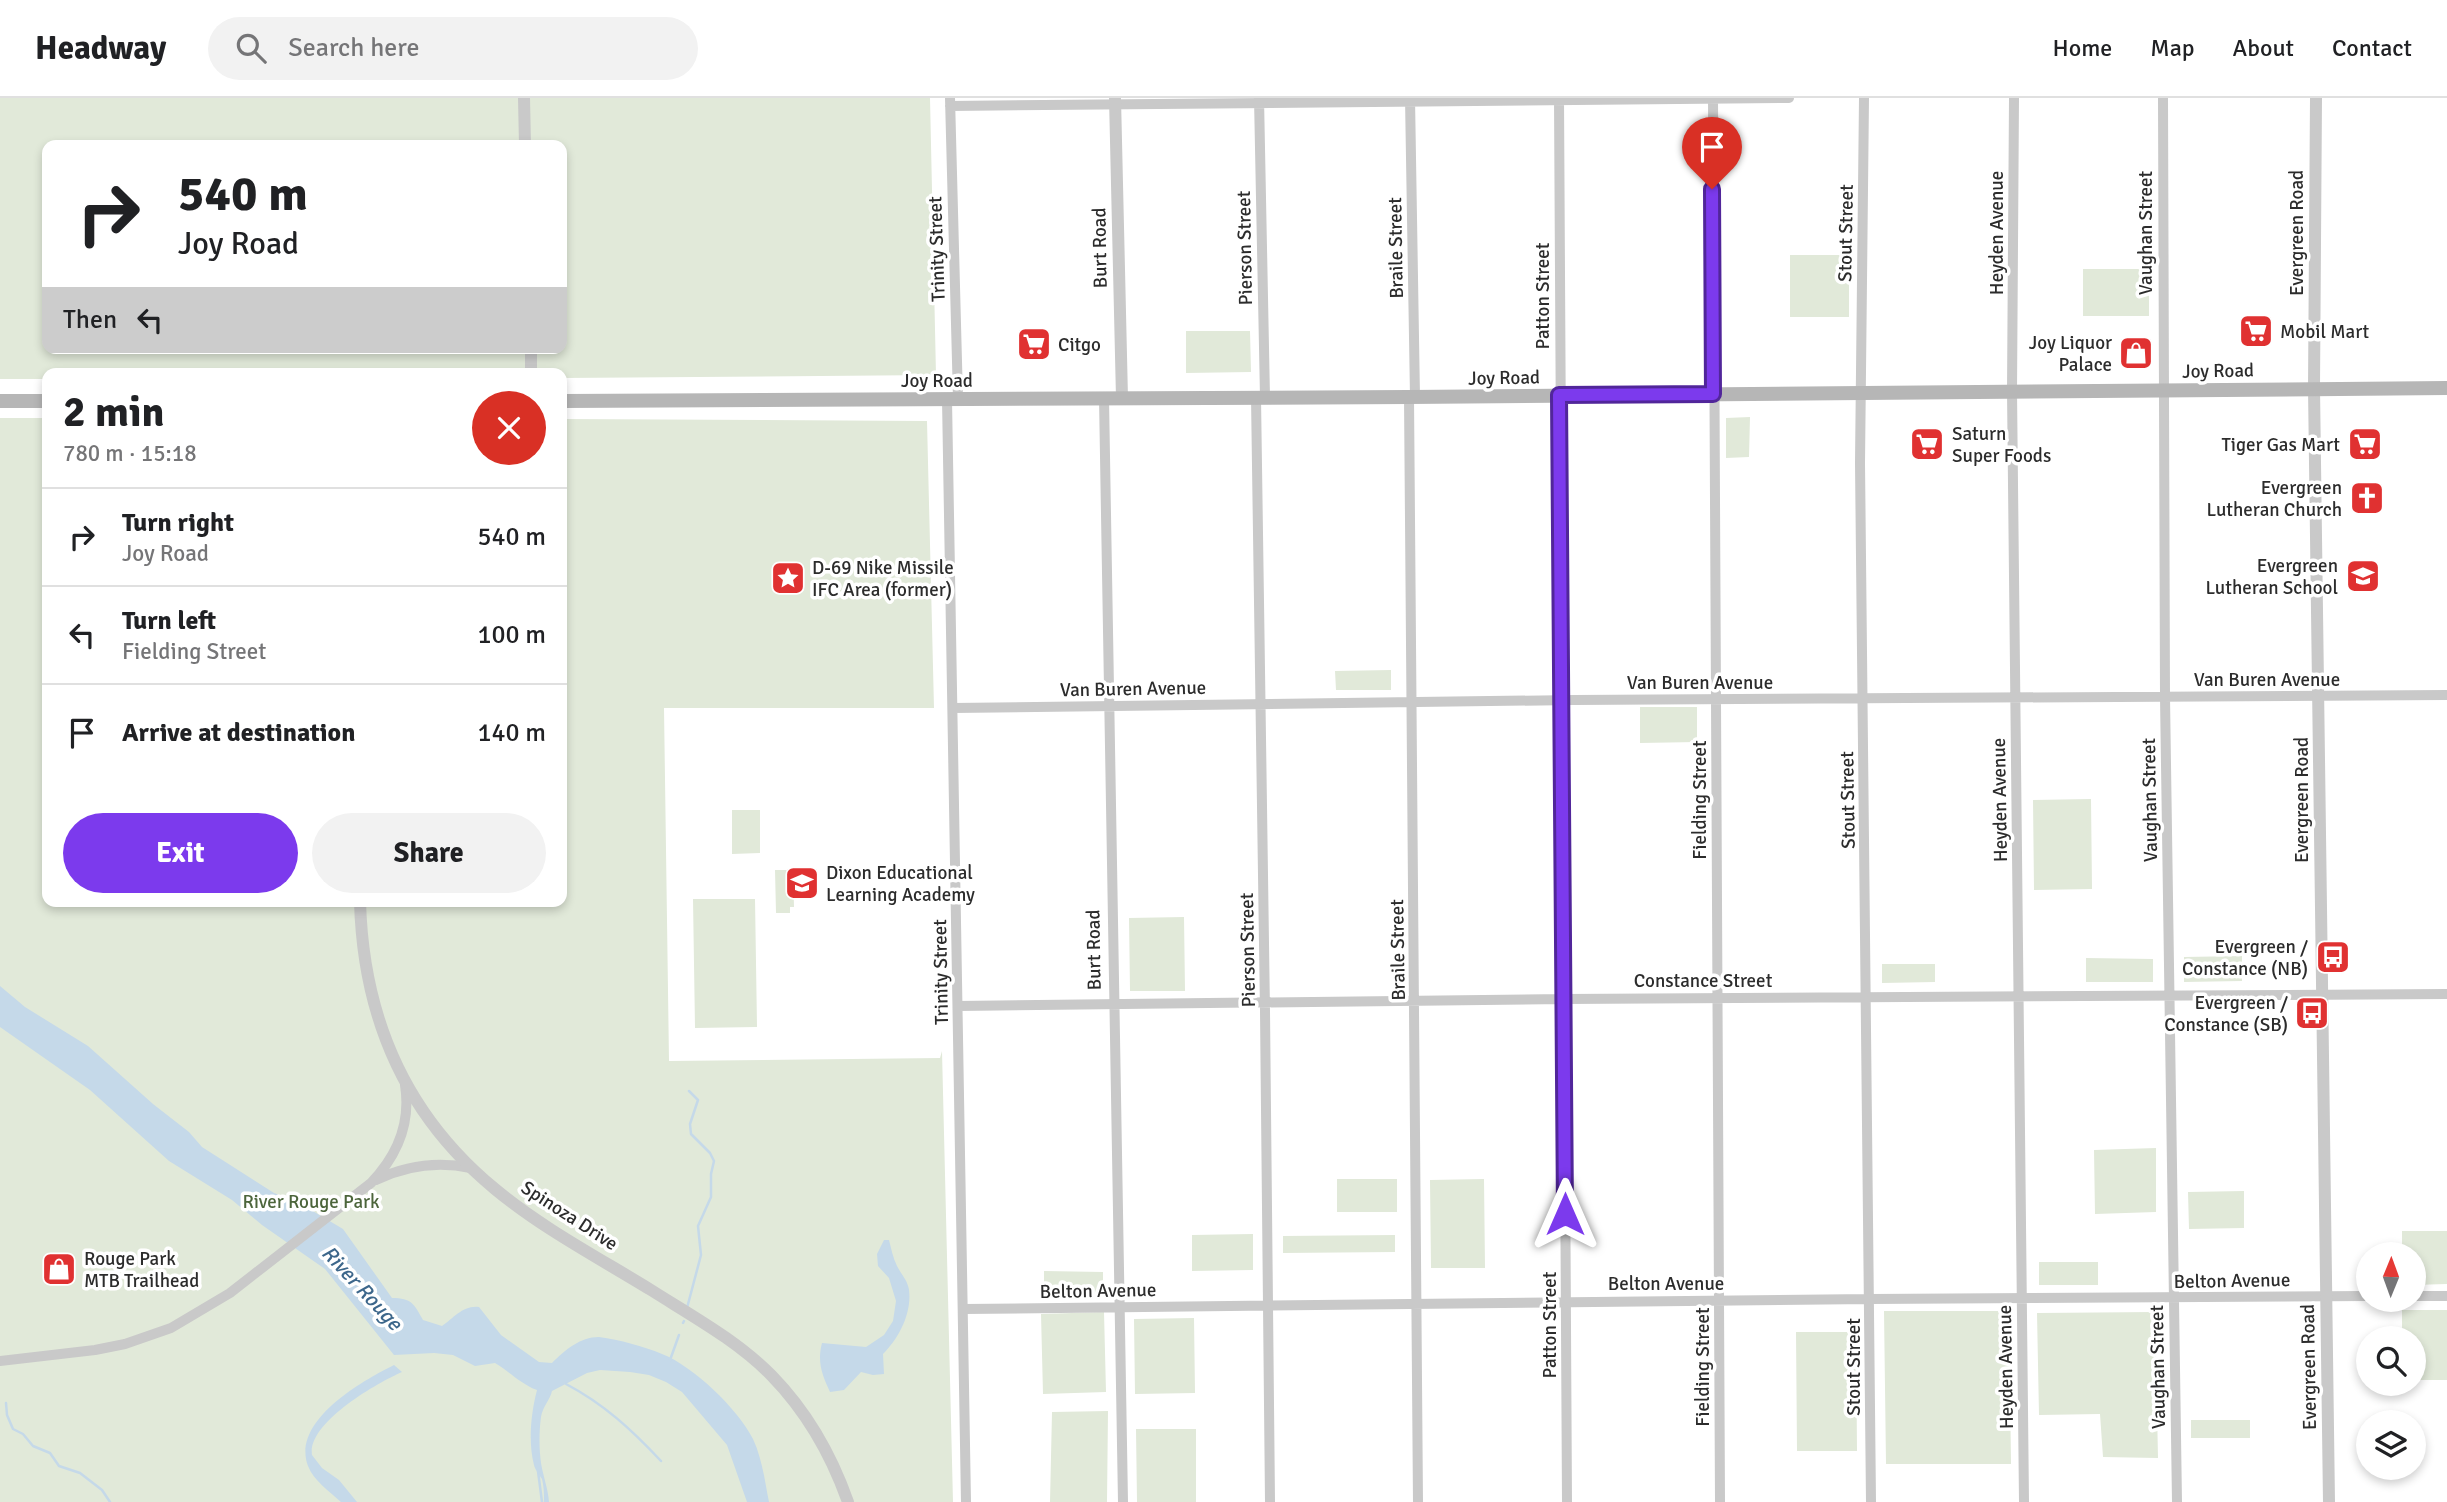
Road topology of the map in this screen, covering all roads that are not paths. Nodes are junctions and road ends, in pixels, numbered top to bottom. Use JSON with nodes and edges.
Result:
{"nodes":[{"id":1,"x":524,"y":98,"type":"edge"},
{"id":2,"x":1713,"y":98,"type":"edge"},
{"id":3,"x":1789,"y":98,"type":"edge"},
{"id":4,"x":1864,"y":98,"type":"edge"},
{"id":5,"x":2014,"y":98,"type":"edge"},
{"id":6,"x":2163,"y":98,"type":"edge"},
{"id":7,"x":2316,"y":98,"type":"edge"},
{"id":8,"x":1559,"y":99,"type":"edge"},
{"id":9,"x":1258,"y":100,"type":"edge"},
{"id":10,"x":1410,"y":100,"type":"edge"},
{"id":11,"x":1115,"y":101,"type":"edge"},
{"id":12,"x":950,"y":102,"type":"edge"},
{"id":13,"x":525,"y":140,"type":"edge"},
{"id":14,"x":2314,"y":388,"type":"junction"},
{"id":15,"x":2447,"y":388,"type":"edge"},
{"id":16,"x":2162,"y":390,"type":"junction"},
{"id":17,"x":2012,"y":391,"type":"junction"},
{"id":18,"x":1860,"y":392,"type":"junction"},
{"id":19,"x":1713,"y":394,"type":"junction"},
{"id":20,"x":1559,"y":395,"type":"junction"},
{"id":21,"x":1261,"y":397,"type":"junction"},
{"id":22,"x":1412,"y":397,"type":"junction"},
{"id":23,"x":1104,"y":398,"type":"junction"},
{"id":24,"x":1122,"y":398,"type":"junction"},
{"id":25,"x":953,"y":399,"type":"junction"},
{"id":26,"x":0,"y":401,"type":"edge"},
{"id":27,"x":42,"y":401,"type":"edge"},
{"id":28,"x":567,"y":401,"type":"edge"},
{"id":29,"x":2447,"y":695,"type":"edge"},
{"id":30,"x":2319,"y":696,"type":"junction"},
{"id":31,"x":2165,"y":697,"type":"junction"},
{"id":32,"x":1863,"y":698,"type":"junction"},
{"id":33,"x":2015,"y":698,"type":"junction"},
{"id":34,"x":1715,"y":699,"type":"junction"},
{"id":35,"x":1562,"y":700,"type":"junction"},
{"id":36,"x":1410,"y":701,"type":"junction"},
{"id":37,"x":1260,"y":703,"type":"junction"},
{"id":38,"x":1109,"y":706,"type":"junction"},
{"id":39,"x":953,"y":708,"type":"junction"},
{"id":40,"x":359,"y":907,"type":"edge"},
{"id":41,"x":2321,"y":994,"type":"junction"},
{"id":42,"x":2447,"y":994,"type":"edge"},
{"id":43,"x":2169,"y":995,"type":"junction"},
{"id":44,"x":2018,"y":996,"type":"junction"},
{"id":45,"x":1867,"y":997,"type":"junction"},
{"id":46,"x":1718,"y":998,"type":"junction"},
{"id":47,"x":1564,"y":999,"type":"junction"},
{"id":48,"x":1415,"y":1001,"type":"junction"},
{"id":49,"x":1265,"y":1003,"type":"junction"},
{"id":50,"x":1114,"y":1004,"type":"junction"},
{"id":51,"x":958,"y":1006,"type":"junction"},
{"id":52,"x":404,"y":1077,"type":"junction"},
{"id":53,"x":471,"y":1168,"type":"junction"},
{"id":54,"x":371,"y":1183,"type":"junction"},
{"id":55,"x":2326,"y":1296,"type":"junction"},
{"id":56,"x":2356,"y":1296,"type":"edge"},
{"id":57,"x":2426,"y":1296,"type":"edge"},
{"id":58,"x":2447,"y":1296,"type":"edge"},
{"id":59,"x":1870,"y":1298,"type":"junction"},
{"id":60,"x":2173,"y":1298,"type":"junction"},
{"id":61,"x":2022,"y":1299,"type":"junction"},
{"id":62,"x":1720,"y":1300,"type":"junction"},
{"id":63,"x":1566,"y":1301,"type":"junction"},
{"id":64,"x":1415,"y":1303,"type":"junction"},
{"id":65,"x":1267,"y":1306,"type":"junction"},
{"id":66,"x":1119,"y":1307,"type":"junction"},
{"id":67,"x":964,"y":1309,"type":"junction"},
{"id":68,"x":0,"y":1360,"type":"edge"},
{"id":69,"x":848,"y":1502,"type":"edge"},
{"id":70,"x":966,"y":1502,"type":"edge"},
{"id":71,"x":1123,"y":1502,"type":"edge"},
{"id":72,"x":1270,"y":1502,"type":"edge"},
{"id":73,"x":1418,"y":1502,"type":"edge"},
{"id":74,"x":1567,"y":1502,"type":"edge"},
{"id":75,"x":1720,"y":1502,"type":"edge"},
{"id":76,"x":1871,"y":1502,"type":"edge"},
{"id":77,"x":2024,"y":1502,"type":"edge"},
{"id":78,"x":2176,"y":1502,"type":"edge"},
{"id":79,"x":2329,"y":1502,"type":"edge"}],
"edges":[{"from":1,"to":13,"type":"street"},
{"from":2,"to":3,"type":"street"},
{"from":2,"to":8,"type":"street"},
{"from":2,"to":19,"type":"street","name":"Fielding Street"},
{"from":4,"to":18,"type":"street","name":"Stout Street"},
{"from":5,"to":17,"type":"street","name":"Heyden Avenue"},
{"from":6,"to":16,"type":"street","name":"Vaughan Street"},
{"from":7,"to":14,"type":"street","name":"Evergreen Road"},
{"from":8,"to":10,"type":"street"},
{"from":8,"to":20,"type":"street","name":"Patton Street"},
{"from":9,"to":10,"type":"street"},
{"from":9,"to":11,"type":"street"},
{"from":9,"to":21,"type":"street","name":"Pierson Street"},
{"from":10,"to":22,"type":"street","name":"Braile Street"},
{"from":11,"to":12,"type":"street"},
{"from":11,"to":24,"type":"street","name":"Burt Road"},
{"from":12,"to":25,"type":"street","name":"Trinity Street"},
{"from":14,"to":15,"type":"main road","name":"Joy Road"},
{"from":14,"to":16,"type":"main road","name":"Joy Road"},
{"from":14,"to":30,"type":"street","name":"Evergreen Road"},
{"from":16,"to":17,"type":"main road","name":"Joy Road"},
{"from":16,"to":31,"type":"street","name":"Vaughan Street"},
{"from":17,"to":18,"type":"main road","name":"Joy Road"},
{"from":17,"to":33,"type":"street","name":"Heyden Avenue"},
{"from":18,"to":19,"type":"main road","name":"Joy Road"},
{"from":18,"to":32,"type":"street","name":"Stout Street"},
{"from":19,"to":20,"type":"main road","name":"Joy Road"},
{"from":19,"to":34,"type":"street","name":"Fielding Street"},
{"from":20,"to":22,"type":"main road","name":"Joy Road"},
{"from":20,"to":35,"type":"street","name":"Patton Street"},
{"from":21,"to":22,"type":"main road","name":"Joy Road"},
{"from":21,"to":24,"type":"main road","name":"Joy Road"},
{"from":21,"to":37,"type":"street","name":"Pierson Street"},
{"from":22,"to":36,"type":"street","name":"Braile Street"},
{"from":23,"to":24,"type":"main road","name":"Joy Road"},
{"from":23,"to":25,"type":"main road","name":"Joy Road"},
{"from":23,"to":38,"type":"street","name":"Burt Road"},
{"from":25,"to":28,"type":"main road","name":"Joy Road"},
{"from":25,"to":39,"type":"street","name":"Trinity Street"},
{"from":26,"to":27,"type":"main road"},
{"from":29,"to":30,"type":"street","name":"Van Buren Avenue"},
{"from":30,"to":31,"type":"street","name":"Van Buren Avenue"},
{"from":30,"to":41,"type":"street","name":"Evergreen Road"},
{"from":31,"to":33,"type":"street","name":"Van Buren Avenue"},
{"from":31,"to":43,"type":"street","name":"Vaughan Street"},
{"from":32,"to":33,"type":"street","name":"Van Buren Avenue"},
{"from":32,"to":34,"type":"street","name":"Van Buren Avenue"},
{"from":32,"to":45,"type":"street","name":"Stout Street"},
{"from":33,"to":44,"type":"street","name":"Heyden Avenue"},
{"from":34,"to":35,"type":"street","name":"Van Buren Avenue"},
{"from":34,"to":46,"type":"street","name":"Fielding Street"},
{"from":35,"to":36,"type":"street","name":"Van Buren Avenue"},
{"from":35,"to":47,"type":"street","name":"Patton Street"},
{"from":36,"to":37,"type":"street","name":"Van Buren Avenue"},
{"from":36,"to":48,"type":"street","name":"Braile Street"},
{"from":37,"to":38,"type":"street","name":"Van Buren Avenue"},
{"from":37,"to":49,"type":"street","name":"Pierson Street"},
{"from":38,"to":39,"type":"street","name":"Van Buren Avenue"},
{"from":38,"to":50,"type":"street","name":"Burt Road"},
{"from":39,"to":51,"type":"street","name":"Trinity Street"},
{"from":40,"to":52,"type":"street","name":"Spinoza Drive"},
{"from":41,"to":42,"type":"street","name":"Constance Street"},
{"from":41,"to":43,"type":"street","name":"Constance Street"},
{"from":41,"to":55,"type":"street","name":"Evergreen Road"},
{"from":43,"to":44,"type":"street","name":"Constance Street"},
{"from":43,"to":60,"type":"street","name":"Vaughan Street"},
{"from":44,"to":45,"type":"street","name":"Constance Street"},
{"from":44,"to":61,"type":"street","name":"Heyden Avenue"},
{"from":45,"to":46,"type":"street","name":"Constance Street"},
{"from":45,"to":59,"type":"street","name":"Stout Street"},
{"from":46,"to":47,"type":"street","name":"Constance Street"},
{"from":46,"to":62,"type":"street","name":"Fielding Street"},
{"from":47,"to":48,"type":"street","name":"Constance Street"},
{"from":47,"to":63,"type":"street","name":"Patton Street"},
{"from":48,"to":49,"type":"street","name":"Constance Street"},
{"from":48,"to":64,"type":"street","name":"Braile Street"},
{"from":49,"to":50,"type":"street","name":"Constance Street"},
{"from":49,"to":65,"type":"street","name":"Pierson Street"},
{"from":50,"to":51,"type":"street","name":"Constance Street"},
{"from":50,"to":66,"type":"street","name":"Burt Road"},
{"from":51,"to":67,"type":"street","name":"Trinity Street"},
{"from":52,"to":53,"type":"street","name":"Spinoza Drive"},
{"from":52,"to":54,"type":"street"},
{"from":53,"to":54,"type":"street"},
{"from":53,"to":69,"type":"street","name":"Spinoza Drive"},
{"from":54,"to":68,"type":"street"},
{"from":55,"to":56,"type":"street","name":"Belton Avenue"},
{"from":55,"to":60,"type":"street","name":"Belton Avenue"},
{"from":55,"to":79,"type":"street","name":"Evergreen Road"},
{"from":57,"to":58,"type":"street"},
{"from":59,"to":61,"type":"street","name":"Belton Avenue"},
{"from":59,"to":62,"type":"street","name":"Belton Avenue"},
{"from":59,"to":76,"type":"street","name":"Stout Street"},
{"from":60,"to":61,"type":"street","name":"Belton Avenue"},
{"from":60,"to":78,"type":"street","name":"Vaughan Street"},
{"from":61,"to":77,"type":"street","name":"Heyden Avenue"},
{"from":62,"to":63,"type":"street","name":"Belton Avenue"},
{"from":62,"to":75,"type":"street","name":"Fielding Street"},
{"from":63,"to":64,"type":"street","name":"Belton Avenue"},
{"from":63,"to":74,"type":"street","name":"Patton Street"},
{"from":64,"to":65,"type":"street","name":"Belton Avenue"},
{"from":64,"to":73,"type":"street","name":"Braile Street"},
{"from":65,"to":66,"type":"street","name":"Belton Avenue"},
{"from":65,"to":72,"type":"street","name":"Pierson Street"},
{"from":66,"to":67,"type":"street","name":"Belton Avenue"},
{"from":66,"to":71,"type":"street","name":"Burt Road"},
{"from":67,"to":70,"type":"street","name":"Trinity Street"}]}
